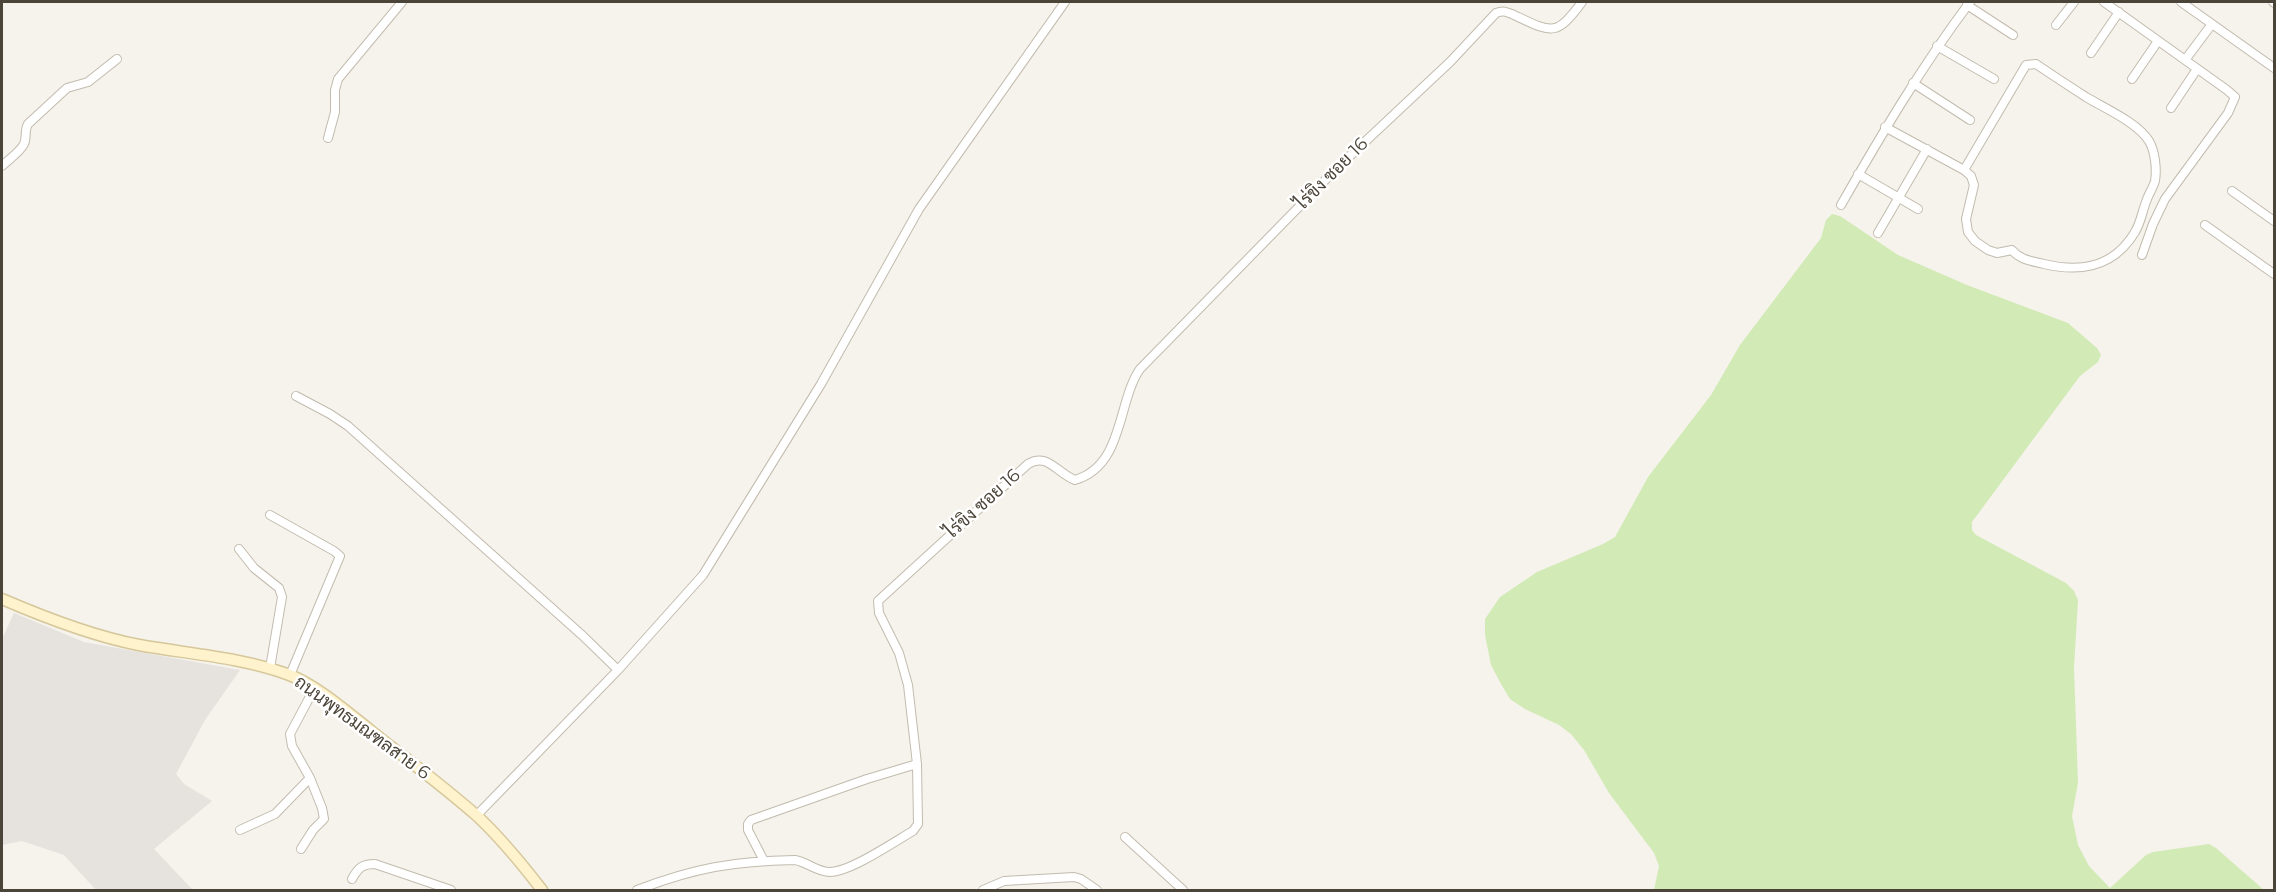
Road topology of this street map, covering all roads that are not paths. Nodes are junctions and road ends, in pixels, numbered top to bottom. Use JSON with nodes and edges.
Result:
{"nodes":[{"id":1,"x":402,"y":2,"type":"edge"},
{"id":2,"x":1065,"y":2,"type":"edge"},
{"id":3,"x":1582,"y":2,"type":"edge"},
{"id":4,"x":2074,"y":2,"type":"edge"},
{"id":5,"x":2104,"y":2,"type":"edge"},
{"id":6,"x":2181,"y":2,"type":"edge"},
{"id":7,"x":1969,"y":3,"type":"edge"},
{"id":8,"x":2119,"y":12,"type":"junction"},
{"id":9,"x":2212,"y":24,"type":"junction"},
{"id":10,"x":2056,"y":25,"type":"dead end"},
{"id":11,"x":2013,"y":35,"type":"dead end"},
{"id":12,"x":2157,"y":41,"type":"junction"},
{"id":13,"x":1937,"y":46,"type":"junction"},
{"id":14,"x":2091,"y":53,"type":"dead end"},
{"id":15,"x":117,"y":59,"type":"dead end"},
{"id":16,"x":2185,"y":60,"type":"junction"},
{"id":17,"x":2274,"y":68,"type":"edge"},
{"id":18,"x":2197,"y":69,"type":"junction"},
{"id":19,"x":1994,"y":79,"type":"dead end"},
{"id":20,"x":2132,"y":79,"type":"dead end"},
{"id":21,"x":1913,"y":83,"type":"junction"},
{"id":22,"x":2171,"y":108,"type":"dead end"},
{"id":23,"x":1970,"y":120,"type":"dead end"},
{"id":24,"x":1885,"y":127,"type":"junction"},
{"id":25,"x":328,"y":138,"type":"dead end"},
{"id":26,"x":1927,"y":149,"type":"junction"},
{"id":27,"x":2,"y":166,"type":"edge"},
{"id":28,"x":1964,"y":170,"type":"junction"},
{"id":29,"x":1858,"y":174,"type":"junction"},
{"id":30,"x":2232,"y":191,"type":"dead end"},
{"id":31,"x":1898,"y":198,"type":"junction"},
{"id":32,"x":1841,"y":205,"type":"dead end"},
{"id":33,"x":1918,"y":209,"type":"dead end"},
{"id":34,"x":2274,"y":221,"type":"edge"},
{"id":35,"x":2205,"y":225,"type":"dead end"},
{"id":36,"x":1878,"y":233,"type":"dead end"},
{"id":37,"x":2142,"y":255,"type":"dead end"},
{"id":38,"x":2274,"y":274,"type":"edge"},
{"id":39,"x":296,"y":396,"type":"dead end"},
{"id":40,"x":270,"y":515,"type":"dead end"},
{"id":41,"x":240,"y":549,"type":"dead end"},
{"id":42,"x":2,"y":599,"type":"edge"},
{"id":43,"x":266,"y":667,"type":"junction"},
{"id":44,"x":618,"y":670,"type":"junction"},
{"id":45,"x":290,"y":675,"type":"junction"},
{"id":46,"x":314,"y":689,"type":"junction"},
{"id":47,"x":917,"y":764,"type":"junction"},
{"id":48,"x":310,"y":778,"type":"junction"},
{"id":49,"x":476,"y":816,"type":"junction"},
{"id":50,"x":240,"y":830,"type":"dead end"},
{"id":51,"x":1125,"y":837,"type":"dead end"},
{"id":52,"x":301,"y":849,"type":"dead end"},
{"id":53,"x":764,"y":861,"type":"junction"},
{"id":54,"x":352,"y":879,"type":"dead end"},
{"id":55,"x":542,"y":890,"type":"edge"},
{"id":56,"x":451,"y":891,"type":"edge"},
{"id":57,"x":637,"y":891,"type":"edge"},
{"id":58,"x":983,"y":891,"type":"edge"},
{"id":59,"x":1097,"y":891,"type":"edge"},
{"id":60,"x":1183,"y":891,"type":"edge"}],
"edges":[{"from":1,"to":25,"type":"street"},
{"from":2,"to":44,"type":"street"},
{"from":3,"to":47,"type":"street","name":"ไร่ขิง ซอย 16"},
{"from":4,"to":10,"type":"street"},
{"from":5,"to":8,"type":"street"},
{"from":6,"to":9,"type":"street"},
{"from":7,"to":11,"type":"street"},
{"from":7,"to":13,"type":"street"},
{"from":8,"to":12,"type":"street"},
{"from":8,"to":14,"type":"street"},
{"from":9,"to":16,"type":"street"},
{"from":9,"to":17,"type":"street"},
{"from":12,"to":16,"type":"street"},
{"from":12,"to":20,"type":"street"},
{"from":13,"to":19,"type":"street"},
{"from":13,"to":21,"type":"street"},
{"from":15,"to":27,"type":"street"},
{"from":16,"to":18,"type":"street"},
{"from":18,"to":22,"type":"street"},
{"from":18,"to":37,"type":"street"},
{"from":21,"to":23,"type":"street"},
{"from":21,"to":24,"type":"street"},
{"from":24,"to":26,"type":"street"},
{"from":24,"to":29,"type":"street"},
{"from":26,"to":28,"type":"street"},
{"from":26,"to":31,"type":"street"},
{"from":28,"to":28,"type":"street"},
{"from":29,"to":31,"type":"street"},
{"from":29,"to":32,"type":"street"},
{"from":30,"to":34,"type":"street"},
{"from":31,"to":33,"type":"street"},
{"from":31,"to":36,"type":"street"},
{"from":35,"to":38,"type":"street"},
{"from":39,"to":44,"type":"street"},
{"from":40,"to":45,"type":"street"},
{"from":41,"to":43,"type":"street"},
{"from":42,"to":43,"type":"main road","name":"ถนนพุทธมณฑลสาย 6"},
{"from":43,"to":45,"type":"main road","name":"ถนนพุทธมณฑลสาย 6"},
{"from":44,"to":49,"type":"street"},
{"from":45,"to":46,"type":"main road","name":"ถนนพุทธมณฑลสาย 6"},
{"from":46,"to":48,"type":"street"},
{"from":46,"to":49,"type":"main road","name":"ถนนพุทธมณฑลสาย 6"},
{"from":47,"to":53,"type":"street"},
{"from":47,"to":53,"type":"street","name":"ไร่ขิง ซอย 16"},
{"from":48,"to":50,"type":"street"},
{"from":48,"to":52,"type":"street"},
{"from":49,"to":55,"type":"main road","name":"ถนนพุทธมณฑลสาย 6"},
{"from":51,"to":60,"type":"street"},
{"from":53,"to":57,"type":"street","name":"ไร่ขิง ซอย 16"},
{"from":54,"to":56,"type":"street"},
{"from":58,"to":59,"type":"street"}]}
